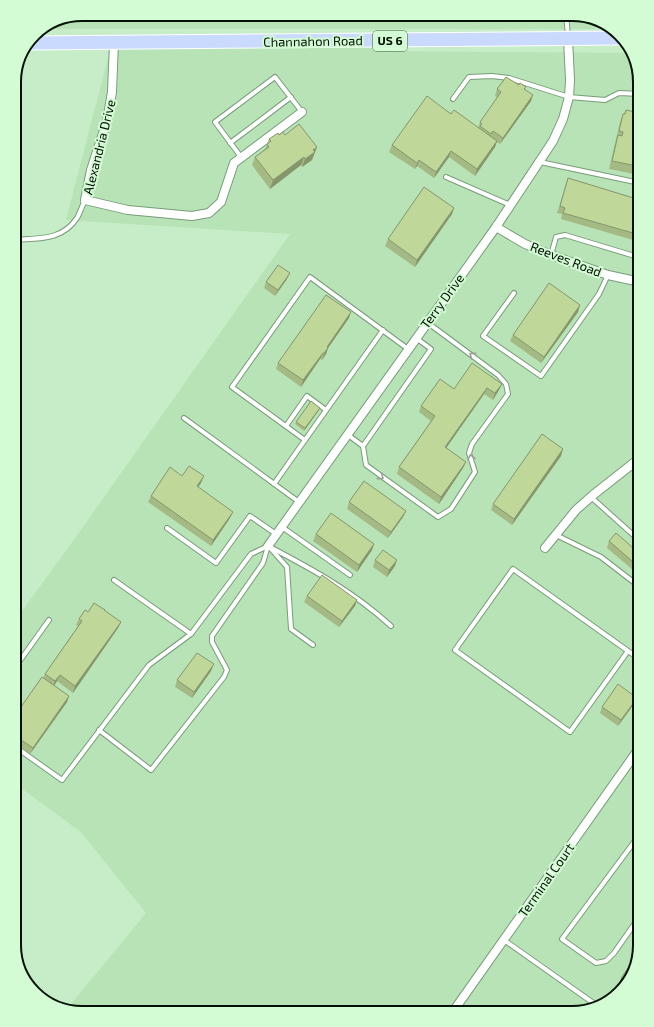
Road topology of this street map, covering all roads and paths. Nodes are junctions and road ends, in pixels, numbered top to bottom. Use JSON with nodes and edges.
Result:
{"nodes":[{"id":1,"x":567,"y":21,"type":"edge"},
{"id":2,"x":568,"y":38,"type":"junction"},
{"id":3,"x":614,"y":38,"type":"edge"},
{"id":4,"x":36,"y":43,"type":"edge"},
{"id":5,"x":114,"y":44,"type":"junction"},
{"id":6,"x":633,"y":94,"type":"edge"},
{"id":7,"x":291,"y":97,"type":"junction"},
{"id":8,"x":569,"y":97,"type":"junction"},
{"id":9,"x":453,"y":99,"type":"dead end"},
{"id":10,"x":302,"y":112,"type":"joint"},
{"id":11,"x":230,"y":143,"type":"junction"},
{"id":12,"x":241,"y":158,"type":"junction"},
{"id":13,"x":540,"y":162,"type":"junction"},
{"id":14,"x":446,"y":177,"type":"dead end"},
{"id":15,"x":633,"y":182,"type":"edge"},
{"id":16,"x":85,"y":200,"type":"junction"},
{"id":17,"x":510,"y":205,"type":"junction"},
{"id":18,"x":496,"y":227,"type":"junction"},
{"id":19,"x":21,"y":239,"type":"edge"},
{"id":20,"x":551,"y":255,"type":"junction"},
{"id":21,"x":633,"y":255,"type":"edge"},
{"id":22,"x":608,"y":276,"type":"junction"},
{"id":23,"x":633,"y":281,"type":"edge"},
{"id":24,"x":514,"y":293,"type":"dead end"},
{"id":25,"x":427,"y":323,"type":"junction"},
{"id":26,"x":383,"y":330,"type":"junction"},
{"id":27,"x":416,"y":338,"type":"junction"},
{"id":28,"x":408,"y":349,"type":"junction"},
{"id":29,"x":301,"y":404,"type":"junction"},
{"id":30,"x":306,"y":408,"type":"edge"},
{"id":31,"x":326,"y":410,"type":"junction"},
{"id":32,"x":296,"y":412,"type":"junction"},
{"id":33,"x":315,"y":415,"type":"edge"},
{"id":34,"x":301,"y":416,"type":"edge"},
{"id":35,"x":184,"y":418,"type":"dead end"},
{"id":36,"x":320,"y":418,"type":"junction"},
{"id":37,"x":310,"y":423,"type":"edge"},
{"id":38,"x":286,"y":426,"type":"junction"},
{"id":39,"x":314,"y":426,"type":"junction"},
{"id":40,"x":347,"y":434,"type":"junction"},
{"id":41,"x":305,"y":440,"type":"junction"},
{"id":42,"x":363,"y":446,"type":"junction"},
{"id":43,"x":633,"y":463,"type":"edge"},
{"id":44,"x":274,"y":484,"type":"junction"},
{"id":45,"x":591,"y":496,"type":"junction"},
{"id":46,"x":299,"y":502,"type":"junction"},
{"id":47,"x":282,"y":526,"type":"junction"},
{"id":48,"x":167,"y":528,"type":"dead end"},
{"id":49,"x":276,"y":534,"type":"junction"},
{"id":50,"x":556,"y":534,"type":"junction"},
{"id":51,"x":633,"y":535,"type":"edge"},
{"id":52,"x":268,"y":546,"type":"junction"},
{"id":53,"x":545,"y":548,"type":"dead end"},
{"id":54,"x":350,"y":575,"type":"dead end"},
{"id":55,"x":114,"y":580,"type":"dead end"},
{"id":56,"x":633,"y":582,"type":"edge"},
{"id":57,"x":49,"y":620,"type":"dead end"},
{"id":58,"x":391,"y":626,"type":"dead end"},
{"id":59,"x":191,"y":634,"type":"junction"},
{"id":60,"x":313,"y":645,"type":"dead end"},
{"id":61,"x":628,"y":651,"type":"junction"},
{"id":62,"x":633,"y":654,"type":"edge"},
{"id":63,"x":21,"y":659,"type":"edge"},
{"id":64,"x":99,"y":730,"type":"junction"},
{"id":65,"x":21,"y":751,"type":"edge"},
{"id":66,"x":633,"y":757,"type":"edge"},
{"id":67,"x":633,"y":843,"type":"edge"},
{"id":68,"x":633,"y":926,"type":"edge"},
{"id":69,"x":504,"y":940,"type":"junction"},
{"id":70,"x":593,"y":1002,"type":"edge"},
{"id":71,"x":457,"y":1006,"type":"edge"}],
"edges":[{"from":1,"to":2,"type":"lane"},
{"from":2,"to":3,"type":"main road","name":"Channahon Road","number":"US 6"},
{"from":2,"to":5,"type":"main road","name":"Channahon Road","number":"US 6"},
{"from":2,"to":8,"type":"street","name":"Terry Drive"},
{"from":4,"to":5,"type":"main road","name":"Channahon Road","number":"US 6"},
{"from":5,"to":16,"type":"street","name":"Alexandria Drive"},
{"from":6,"to":8,"type":"lane"},
{"from":7,"to":10,"type":"lane"},
{"from":7,"to":11,"type":"lane"},
{"from":7,"to":11,"type":"lane"},
{"from":8,"to":9,"type":"lane"},
{"from":8,"to":13,"type":"street","name":"Terry Drive"},
{"from":10,"to":12,"type":"street","name":"Alexandria Drive"},
{"from":11,"to":12,"type":"lane"},
{"from":12,"to":16,"type":"street","name":"Alexandria Drive"},
{"from":13,"to":15,"type":"lane"},
{"from":13,"to":17,"type":"street","name":"Terry Drive"},
{"from":14,"to":17,"type":"lane"},
{"from":16,"to":19,"type":"lane"},
{"from":17,"to":18,"type":"street","name":"Terry Drive"},
{"from":18,"to":20,"type":"street","name":"Reeves Road"},
{"from":18,"to":25,"type":"street","name":"Terry Drive"},
{"from":20,"to":21,"type":"lane"},
{"from":20,"to":22,"type":"street","name":"Reeves Road"},
{"from":22,"to":23,"type":"street","name":"Reeves Road"},
{"from":22,"to":24,"type":"lane"},
{"from":25,"to":27,"type":"street","name":"Terry Drive"},
{"from":42,"to":25,"type":"lane","one_way":true},
{"from":26,"to":28,"type":"lane"},
{"from":26,"to":31,"type":"lane"},
{"from":26,"to":38,"type":"lane"},
{"from":27,"to":28,"type":"street","name":"Terry Drive"},
{"from":27,"to":42,"type":"lane"},
{"from":28,"to":40,"type":"street","name":"Terry Drive"},
{"from":29,"to":30,"type":"lane"},
{"from":29,"to":31,"type":"lane"},
{"from":29,"to":32,"type":"lane"},
{"from":31,"to":36,"type":"lane"},
{"from":32,"to":34,"type":"lane"},
{"from":32,"to":38,"type":"lane"},
{"from":33,"to":36,"type":"lane"},
{"from":35,"to":44,"type":"lane"},
{"from":36,"to":39,"type":"lane"},
{"from":37,"to":39,"type":"lane"},
{"from":38,"to":41,"type":"lane"},
{"from":39,"to":41,"type":"lane"},
{"from":40,"to":42,"type":"lane"},
{"from":40,"to":46,"type":"street","name":"Terry Drive"},
{"from":41,"to":44,"type":"lane"},
{"from":43,"to":45,"type":"street"},
{"from":44,"to":46,"type":"lane"},
{"from":45,"to":50,"type":"street"},
{"from":45,"to":51,"type":"lane"},
{"from":46,"to":47,"type":"street","name":"Terry Drive"},
{"from":47,"to":49,"type":"street","name":"Terry Drive"},
{"from":47,"to":54,"type":"lane"},
{"from":48,"to":49,"type":"lane"},
{"from":49,"to":52,"type":"street","name":"Terry Drive"},
{"from":50,"to":53,"type":"street"},
{"from":50,"to":56,"type":"lane"},
{"from":52,"to":58,"type":"lane"},
{"from":52,"to":59,"type":"lane"},
{"from":52,"to":60,"type":"lane"},
{"from":52,"to":64,"type":"lane"},
{"from":55,"to":59,"type":"lane"},
{"from":57,"to":63,"type":"lane"},
{"from":59,"to":64,"type":"lane"},
{"from":61,"to":61,"type":"lane"},
{"from":61,"to":62,"type":"lane"},
{"from":64,"to":65,"type":"lane"},
{"from":66,"to":69,"type":"street","name":"Terminal Court"},
{"from":67,"to":68,"type":"lane"},
{"from":69,"to":70,"type":"lane"},
{"from":69,"to":71,"type":"street","name":"Terminal Court"}]}
